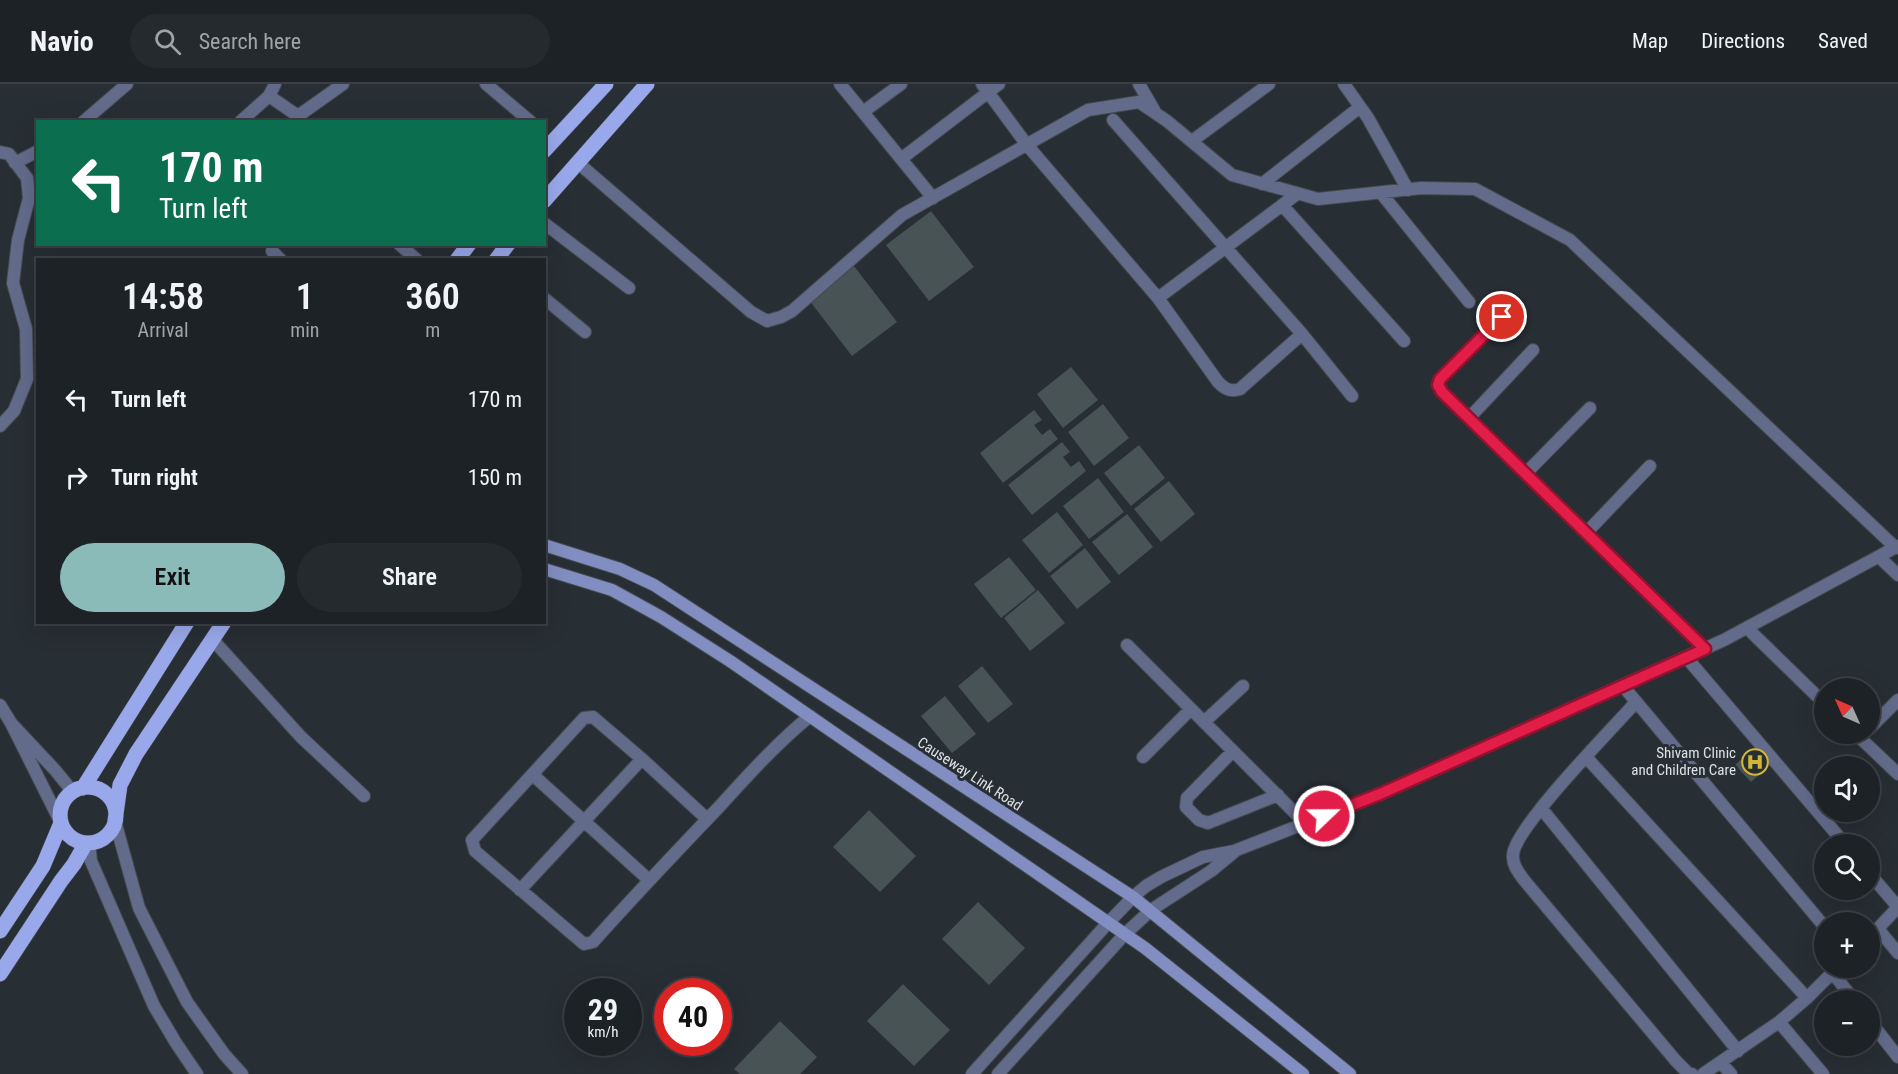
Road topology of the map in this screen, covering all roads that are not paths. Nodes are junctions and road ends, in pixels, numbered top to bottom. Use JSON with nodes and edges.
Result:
{"nodes":[{"id":1,"x":127,"y":84,"type":"edge"},
{"id":2,"x":275,"y":84,"type":"edge"},
{"id":3,"x":343,"y":84,"type":"edge"},
{"id":4,"x":486,"y":84,"type":"edge"},
{"id":5,"x":606,"y":84,"type":"edge"},
{"id":6,"x":647,"y":84,"type":"edge"},
{"id":7,"x":840,"y":84,"type":"edge"},
{"id":8,"x":901,"y":84,"type":"edge"},
{"id":9,"x":999,"y":84,"type":"edge"},
{"id":10,"x":1139,"y":84,"type":"edge"},
{"id":11,"x":1269,"y":84,"type":"edge"},
{"id":12,"x":1344,"y":84,"type":"edge"},
{"id":13,"x":985,"y":89,"type":"edge"},
{"id":14,"x":269,"y":96,"type":"junction"},
{"id":15,"x":1360,"y":106,"type":"junction"},
{"id":16,"x":863,"y":112,"type":"junction"},
{"id":17,"x":1156,"y":114,"type":"junction"},
{"id":18,"x":85,"y":120,"type":"edge"},
{"id":19,"x":242,"y":120,"type":"edge"},
{"id":20,"x":529,"y":120,"type":"edge"},
{"id":21,"x":1113,"y":120,"type":"dead end"},
{"id":22,"x":1192,"y":141,"type":"junction"},
{"id":23,"x":548,"y":142,"type":"edge"},
{"id":24,"x":1027,"y":145,"type":"junction"},
{"id":25,"x":36,"y":151,"type":"edge"},
{"id":26,"x":0,"y":152,"type":"edge"},
{"id":27,"x":901,"y":159,"type":"junction"},
{"id":28,"x":15,"y":162,"type":"junction"},
{"id":29,"x":577,"y":162,"type":"junction"},
{"id":30,"x":1262,"y":184,"type":"junction"},
{"id":31,"x":1408,"y":190,"type":"junction"},
{"id":32,"x":1381,"y":193,"type":"junction"},
{"id":33,"x":1297,"y":194,"type":"junction"},
{"id":34,"x":933,"y":198,"type":"junction"},
{"id":35,"x":546,"y":199,"type":"edge"},
{"id":36,"x":1282,"y":205,"type":"junction"},
{"id":37,"x":546,"y":225,"type":"edge"},
{"id":38,"x":401,"y":246,"type":"edge"},
{"id":39,"x":1226,"y":246,"type":"junction"},
{"id":40,"x":415,"y":258,"type":"edge"},
{"id":41,"x":629,"y":288,"type":"dead end"},
{"id":42,"x":1158,"y":298,"type":"junction"},
{"id":43,"x":546,"y":300,"type":"edge"},
{"id":44,"x":1469,"y":302,"type":"dead end"},
{"id":45,"x":1502,"y":317,"type":"dead end"},
{"id":46,"x":585,"y":332,"type":"dead end"},
{"id":47,"x":1302,"y":334,"type":"junction"},
{"id":48,"x":1404,"y":341,"type":"dead end"},
{"id":49,"x":1533,"y":350,"type":"dead end"},
{"id":50,"x":1352,"y":396,"type":"dead end"},
{"id":51,"x":1590,"y":408,"type":"dead end"},
{"id":52,"x":1470,"y":417,"type":"junction"},
{"id":53,"x":0,"y":426,"type":"edge"},
{"id":54,"x":1650,"y":465,"type":"dead end"},
{"id":55,"x":1526,"y":473,"type":"junction"},
{"id":56,"x":1587,"y":532,"type":"junction"},
{"id":57,"x":546,"y":546,"type":"edge"},
{"id":58,"x":1897,"y":547,"type":"edge"},
{"id":59,"x":1879,"y":557,"type":"junction"},
{"id":60,"x":546,"y":570,"type":"edge"},
{"id":61,"x":1898,"y":575,"type":"edge"},
{"id":62,"x":186,"y":624,"type":"edge"},
{"id":63,"x":223,"y":624,"type":"edge"},
{"id":64,"x":1747,"y":628,"type":"junction"},
{"id":65,"x":213,"y":640,"type":"junction"},
{"id":66,"x":1127,"y":645,"type":"dead end"},
{"id":67,"x":1705,"y":649,"type":"junction"},
{"id":68,"x":1686,"y":657,"type":"junction"},
{"id":69,"x":1243,"y":686,"type":"dead end"},
{"id":70,"x":1623,"y":686,"type":"junction"},
{"id":71,"x":1814,"y":693,"type":"edge"},
{"id":72,"x":1898,"y":700,"type":"edge"},
{"id":73,"x":1636,"y":702,"type":"junction"},
{"id":74,"x":0,"y":705,"type":"edge"},
{"id":75,"x":1191,"y":708,"type":"junction"},
{"id":76,"x":810,"y":716,"type":"junction"},
{"id":77,"x":1880,"y":716,"type":"edge"},
{"id":78,"x":1204,"y":722,"type":"junction"},
{"id":79,"x":11,"y":723,"type":"junction"},
{"id":80,"x":1872,"y":744,"type":"edge"},
{"id":81,"x":1233,"y":751,"type":"junction"},
{"id":82,"x":1143,"y":757,"type":"dead end"},
{"id":83,"x":1586,"y":757,"type":"junction"},
{"id":84,"x":642,"y":759,"type":"junction"},
{"id":85,"x":1898,"y":774,"type":"edge"},
{"id":86,"x":533,"y":775,"type":"junction"},
{"id":87,"x":78,"y":790,"type":"junction"},
{"id":88,"x":1278,"y":795,"type":"junction"},
{"id":89,"x":364,"y":796,"type":"dead end"},
{"id":90,"x":1541,"y":808,"type":"junction"},
{"id":91,"x":707,"y":819,"type":"junction"},
{"id":92,"x":115,"y":821,"type":"junction"},
{"id":93,"x":585,"y":822,"type":"junction"},
{"id":94,"x":61,"y":823,"type":"junction"},
{"id":95,"x":1305,"y":823,"type":"junction"},
{"id":96,"x":1836,"y":834,"type":"edge"},
{"id":97,"x":87,"y":843,"type":"junction"},
{"id":98,"x":1234,"y":851,"type":"junction"},
{"id":99,"x":649,"y":880,"type":"junction"},
{"id":100,"x":1880,"y":886,"type":"edge"},
{"id":101,"x":520,"y":890,"type":"junction"},
{"id":102,"x":1133,"y":897,"type":"junction"},
{"id":103,"x":1898,"y":907,"type":"edge"},
{"id":104,"x":1150,"y":910,"type":"junction"},
{"id":105,"x":1814,"y":914,"type":"edge"},
{"id":106,"x":1107,"y":924,"type":"junction"},
{"id":107,"x":1880,"y":926,"type":"edge"},
{"id":108,"x":0,"y":931,"type":"edge"},
{"id":109,"x":1124,"y":935,"type":"junction"},
{"id":110,"x":1880,"y":938,"type":"edge"},
{"id":111,"x":1898,"y":953,"type":"edge"},
{"id":112,"x":0,"y":974,"type":"edge"},
{"id":113,"x":1826,"y":978,"type":"edge"},
{"id":114,"x":1806,"y":998,"type":"junction"},
{"id":115,"x":1779,"y":1022,"type":"junction"},
{"id":116,"x":1880,"y":1034,"type":"edge"},
{"id":117,"x":1738,"y":1051,"type":"junction"},
{"id":118,"x":1898,"y":1057,"type":"edge"},
{"id":119,"x":1720,"y":1063,"type":"junction"},
{"id":120,"x":198,"y":1074,"type":"edge"},
{"id":121,"x":242,"y":1074,"type":"edge"},
{"id":122,"x":972,"y":1074,"type":"edge"},
{"id":123,"x":998,"y":1074,"type":"edge"},
{"id":124,"x":1304,"y":1074,"type":"edge"},
{"id":125,"x":1350,"y":1074,"type":"edge"},
{"id":126,"x":1692,"y":1074,"type":"edge"},
{"id":127,"x":1703,"y":1074,"type":"edge"},
{"id":128,"x":1731,"y":1074,"type":"edge"},
{"id":129,"x":1822,"y":1074,"type":"edge"}],
"edges":[{"from":1,"to":18,"type":"street"},
{"from":2,"to":14,"type":"street"},
{"from":3,"to":14,"type":"street"},
{"from":4,"to":20,"type":"street"},
{"from":5,"to":23,"type":"main road"},
{"from":6,"to":29,"type":"main road"},
{"from":7,"to":16,"type":"street"},
{"from":8,"to":16,"type":"street"},
{"from":9,"to":13,"type":"street"},
{"from":10,"to":17,"type":"street"},
{"from":11,"to":22,"type":"street"},
{"from":12,"to":15,"type":"street"},
{"from":13,"to":24,"type":"street"},
{"from":13,"to":27,"type":"street"},
{"from":14,"to":19,"type":"street"},
{"from":15,"to":30,"type":"street"},
{"from":15,"to":31,"type":"street"},
{"from":16,"to":27,"type":"street"},
{"from":17,"to":22,"type":"street"},
{"from":17,"to":24,"type":"street"},
{"from":21,"to":39,"type":"street"},
{"from":22,"to":30,"type":"street"},
{"from":24,"to":34,"type":"street"},
{"from":24,"to":42,"type":"street"},
{"from":25,"to":28,"type":"street"},
{"from":26,"to":28,"type":"street"},
{"from":27,"to":34,"type":"street"},
{"from":28,"to":53,"type":"street"},
{"from":29,"to":34,"type":"street"},
{"from":29,"to":35,"type":"main road"},
{"from":30,"to":33,"type":"street"},
{"from":31,"to":32,"type":"street"},
{"from":31,"to":58,"type":"street"},
{"from":32,"to":33,"type":"street"},
{"from":32,"to":44,"type":"street"},
{"from":33,"to":36,"type":"street"},
{"from":36,"to":39,"type":"street"},
{"from":36,"to":48,"type":"street"},
{"from":37,"to":41,"type":"street"},
{"from":38,"to":40,"type":"street"},
{"from":39,"to":42,"type":"street"},
{"from":39,"to":47,"type":"street"},
{"from":42,"to":47,"type":"street"},
{"from":43,"to":46,"type":"street"},
{"from":45,"to":52,"type":"street"},
{"from":47,"to":50,"type":"street"},
{"from":49,"to":52,"type":"street"},
{"from":51,"to":55,"type":"street"},
{"from":52,"to":55,"type":"street"},
{"from":54,"to":56,"type":"street"},
{"from":55,"to":56,"type":"street"},
{"from":56,"to":67,"type":"street"},
{"from":57,"to":102,"type":"main road","name":"Causeway Link Road"},
{"from":58,"to":59,"type":"street"},
{"from":59,"to":61,"type":"street"},
{"from":59,"to":64,"type":"street"},
{"from":60,"to":76,"type":"main road"},
{"from":62,"to":87,"type":"main road"},
{"from":63,"to":65,"type":"main road"},
{"from":64,"to":67,"type":"street"},
{"from":64,"to":71,"type":"street"},
{"from":65,"to":89,"type":"street"},
{"from":65,"to":92,"type":"main road"},
{"from":66,"to":75,"type":"street"},
{"from":67,"to":68,"type":"street"},
{"from":68,"to":70,"type":"street"},
{"from":68,"to":96,"type":"street"},
{"from":69,"to":78,"type":"street"},
{"from":70,"to":73,"type":"street"},
{"from":70,"to":95,"type":"street"},
{"from":72,"to":77,"type":"street"},
{"from":73,"to":83,"type":"street"},
{"from":73,"to":105,"type":"street"},
{"from":74,"to":79,"type":"street"},
{"from":75,"to":78,"type":"street"},
{"from":75,"to":82,"type":"street"},
{"from":76,"to":91,"type":"street"},
{"from":76,"to":106,"type":"main road"},
{"from":78,"to":81,"type":"street"},
{"from":79,"to":87,"type":"street"},
{"from":79,"to":94,"type":"street"},
{"from":80,"to":85,"type":"street"},
{"from":81,"to":88,"type":"street"},
{"from":81,"to":88,"type":"street"},
{"from":83,"to":90,"type":"street"},
{"from":83,"to":114,"type":"street"},
{"from":84,"to":86,"type":"street"},
{"from":84,"to":91,"type":"street"},
{"from":84,"to":93,"type":"street"},
{"from":86,"to":93,"type":"street"},
{"from":86,"to":101,"type":"street"},
{"from":87,"to":92,"type":"main road"},
{"from":87,"to":94,"type":"main road"},
{"from":88,"to":95,"type":"street"},
{"from":90,"to":117,"type":"street"},
{"from":90,"to":126,"type":"street"},
{"from":91,"to":99,"type":"street"},
{"from":92,"to":97,"type":"main road"},
{"from":92,"to":121,"type":"street"},
{"from":93,"to":99,"type":"street"},
{"from":93,"to":101,"type":"street"},
{"from":94,"to":97,"type":"main road"},
{"from":94,"to":108,"type":"main road"},
{"from":95,"to":98,"type":"street"},
{"from":97,"to":112,"type":"main road"},
{"from":97,"to":120,"type":"street"},
{"from":98,"to":102,"type":"street"},
{"from":98,"to":104,"type":"street"},
{"from":99,"to":101,"type":"street"},
{"from":100,"to":103,"type":"street"},
{"from":102,"to":104,"type":"main road","name":"Causeway Link Road"},
{"from":102,"to":106,"type":"street"},
{"from":103,"to":107,"type":"street"},
{"from":104,"to":109,"type":"street"},
{"from":104,"to":125,"type":"main road","name":"Causeway Link Road"},
{"from":106,"to":109,"type":"main road"},
{"from":106,"to":122,"type":"street"},
{"from":109,"to":123,"type":"street"},
{"from":109,"to":124,"type":"main road"},
{"from":110,"to":111,"type":"street"},
{"from":113,"to":114,"type":"street"},
{"from":114,"to":115,"type":"street"},
{"from":115,"to":117,"type":"street"},
{"from":115,"to":129,"type":"street"},
{"from":116,"to":118,"type":"street"},
{"from":117,"to":119,"type":"street"},
{"from":119,"to":127,"type":"street"},
{"from":119,"to":128,"type":"street"}]}
